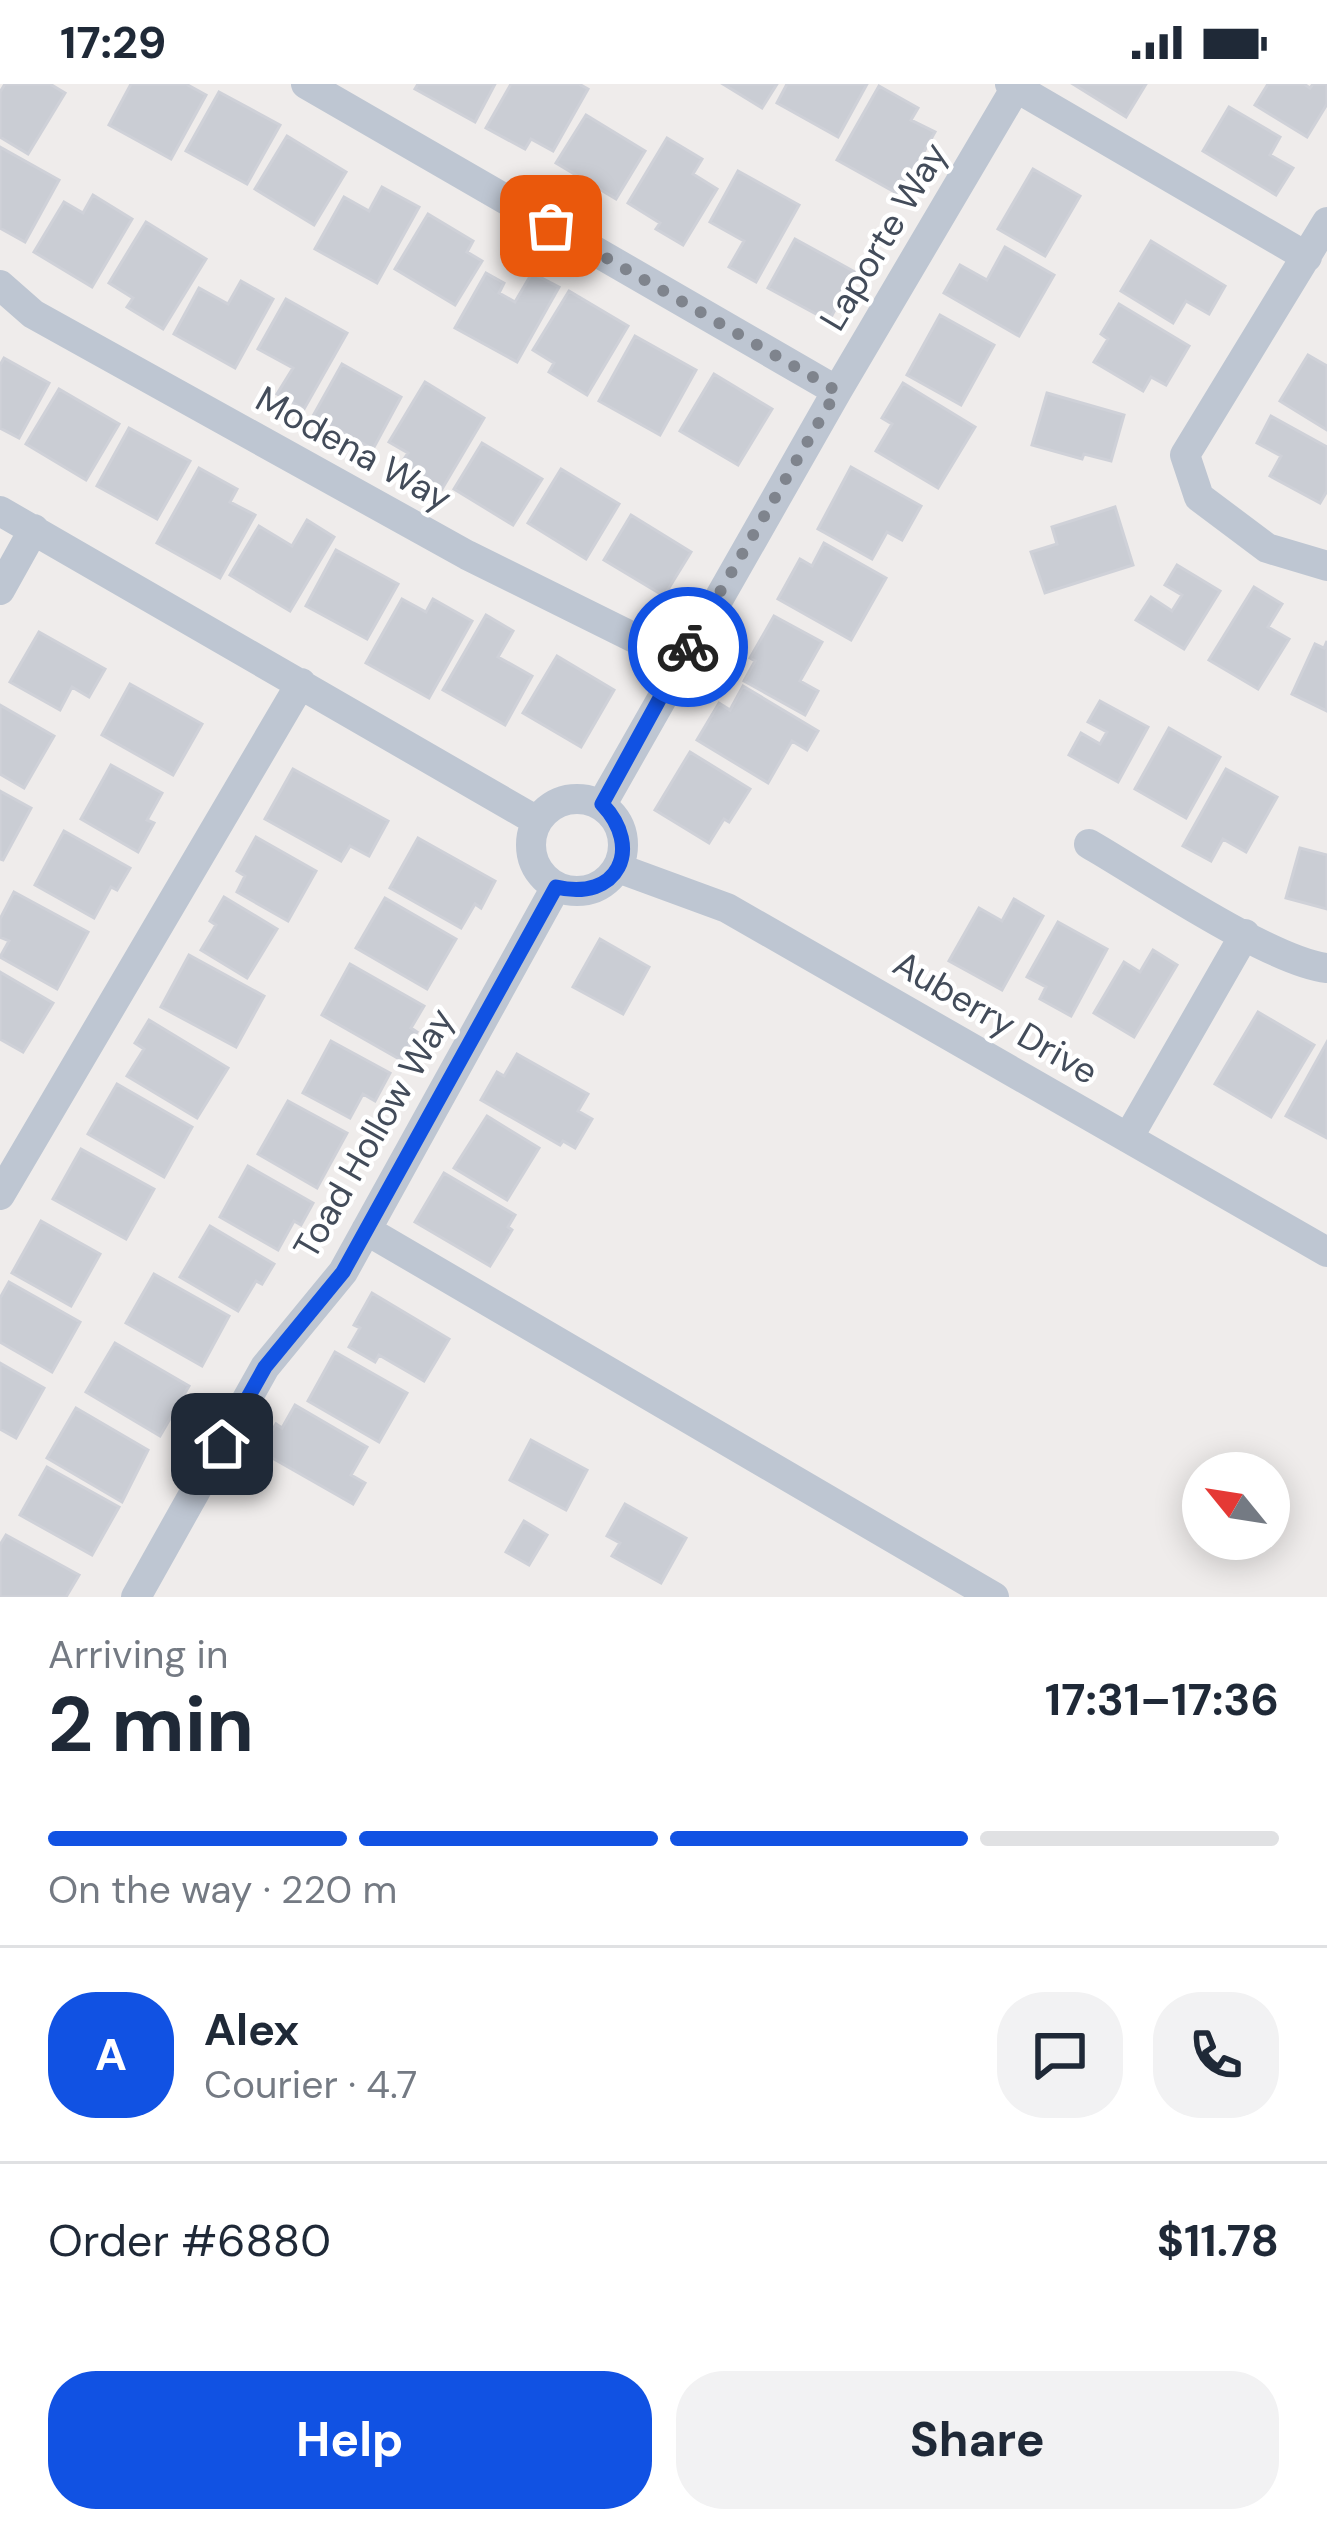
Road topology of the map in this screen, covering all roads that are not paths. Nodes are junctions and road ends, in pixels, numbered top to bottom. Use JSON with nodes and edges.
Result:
{"nodes":[{"id":1,"x":306,"y":84,"type":"edge"},
{"id":2,"x":1015,"y":85,"type":"edge"},
{"id":3,"x":1327,"y":222,"type":"edge"},
{"id":4,"x":1307,"y":257,"type":"junction"},
{"id":5,"x":0,"y":285,"type":"edge"},
{"id":6,"x":837,"y":391,"type":"junction"},
{"id":7,"x":0,"y":511,"type":"edge"},
{"id":8,"x":34,"y":529,"type":"junction"},
{"id":9,"x":1327,"y":566,"type":"edge"},
{"id":10,"x":0,"y":590,"type":"edge"},
{"id":11,"x":681,"y":661,"type":"junction"},
{"id":12,"x":301,"y":683,"type":"junction"},
{"id":13,"x":602,"y":804,"type":"junction"},
{"id":14,"x":536,"y":821,"type":"junction"},
{"id":15,"x":1089,"y":844,"type":"dead end"},
{"id":16,"x":618,"y":868,"type":"junction"},
{"id":17,"x":556,"y":887,"type":"junction"},
{"id":18,"x":1245,"y":934,"type":"junction"},
{"id":19,"x":1327,"y":968,"type":"edge"},
{"id":20,"x":1128,"y":1138,"type":"junction"},
{"id":21,"x":0,"y":1195,"type":"edge"},
{"id":22,"x":367,"y":1230,"type":"junction"},
{"id":23,"x":1327,"y":1252,"type":"edge"},
{"id":24,"x":136,"y":1597,"type":"edge"},
{"id":25,"x":994,"y":1597,"type":"edge"}],
"edges":[{"from":1,"to":6,"type":"street"},
{"from":2,"to":4,"type":"street"},
{"from":2,"to":6,"type":"street","name":"Laporte Way"},
{"from":3,"to":4,"type":"street"},
{"from":4,"to":9,"type":"street"},
{"from":5,"to":11,"type":"street","name":"Modena Way"},
{"from":6,"to":11,"type":"street","name":"Laporte Way"},
{"from":7,"to":8,"type":"street"},
{"from":8,"to":10,"type":"street"},
{"from":8,"to":12,"type":"street"},
{"from":11,"to":13,"type":"street","name":"Laporte Way"},
{"from":12,"to":14,"type":"street"},
{"from":12,"to":21,"type":"street"},
{"from":13,"to":14,"type":"street"},
{"from":13,"to":16,"type":"street"},
{"from":14,"to":17,"type":"street"},
{"from":15,"to":18,"type":"street"},
{"from":16,"to":17,"type":"street"},
{"from":16,"to":20,"type":"street","name":"Auberry Drive"},
{"from":17,"to":22,"type":"street","name":"Toad Hollow Way"},
{"from":18,"to":19,"type":"street"},
{"from":18,"to":20,"type":"street"},
{"from":20,"to":23,"type":"street","name":"Auberry Drive"},
{"from":22,"to":24,"type":"street","name":"Toad Hollow Way"},
{"from":22,"to":25,"type":"street"}]}
